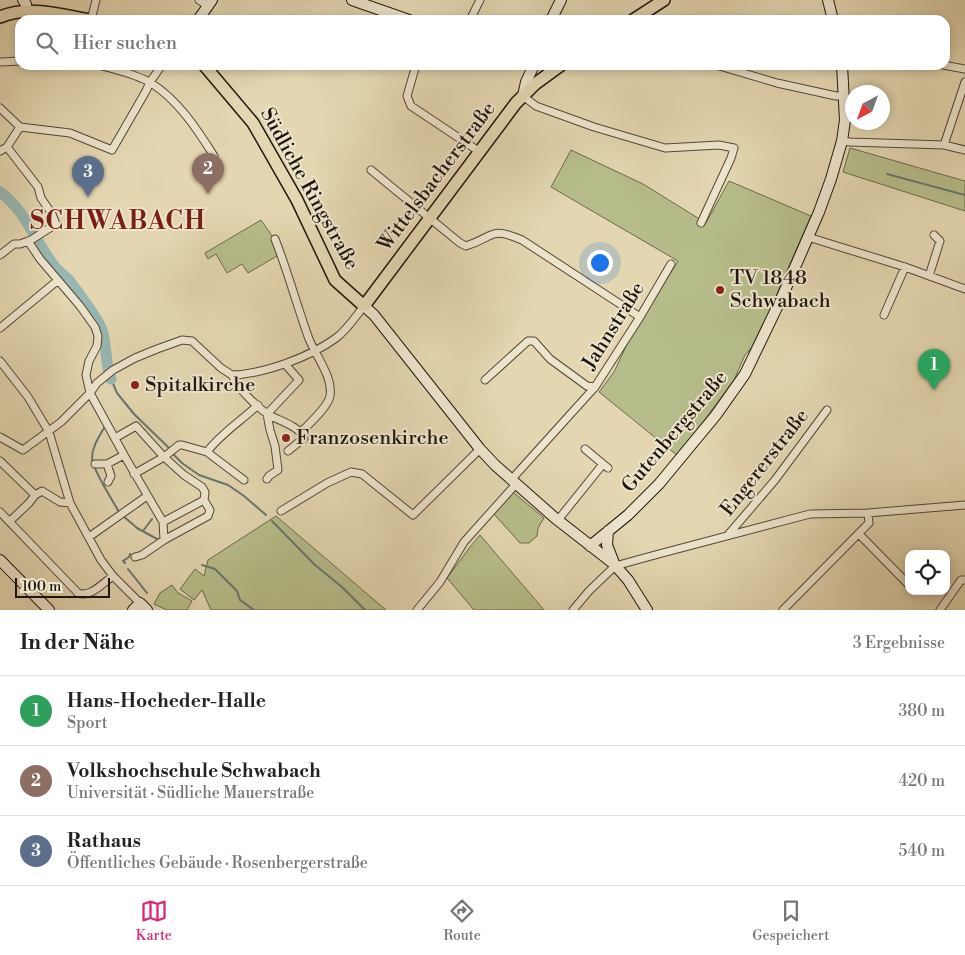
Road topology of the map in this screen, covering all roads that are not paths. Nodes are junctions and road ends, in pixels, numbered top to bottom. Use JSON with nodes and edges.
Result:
{"nodes":[{"id":1,"x":96,"y":0,"type":"edge"},
{"id":2,"x":352,"y":0,"type":"edge"},
{"id":3,"x":480,"y":0,"type":"edge"},
{"id":4,"x":561,"y":0,"type":"edge"},
{"id":5,"x":664,"y":0,"type":"edge"},
{"id":6,"x":828,"y":0,"type":"edge"},
{"id":7,"x":207,"y":2,"type":"edge"},
{"id":8,"x":25,"y":5,"type":"edge"},
{"id":9,"x":62,"y":15,"type":"edge"},
{"id":10,"x":92,"y":15,"type":"edge"},
{"id":11,"x":200,"y":15,"type":"edge"},
{"id":12,"x":395,"y":15,"type":"edge"},
{"id":13,"x":472,"y":15,"type":"edge"},
{"id":14,"x":554,"y":15,"type":"edge"},
{"id":15,"x":641,"y":15,"type":"edge"},
{"id":16,"x":832,"y":15,"type":"edge"},
{"id":17,"x":0,"y":17,"type":"edge"},
{"id":18,"x":15,"y":61,"type":"edge"},
{"id":19,"x":0,"y":62,"type":"edge"},
{"id":20,"x":950,"y":66,"type":"edge"},
{"id":21,"x":965,"y":69,"type":"edge"},
{"id":22,"x":116,"y":70,"type":"edge"},
{"id":23,"x":158,"y":70,"type":"edge"},
{"id":24,"x":209,"y":70,"type":"edge"},
{"id":25,"x":415,"y":70,"type":"edge"},
{"id":26,"x":532,"y":70,"type":"edge"},
{"id":27,"x":555,"y":70,"type":"edge"},
{"id":28,"x":733,"y":70,"type":"edge"},
{"id":29,"x":842,"y":70,"type":"edge"},
{"id":30,"x":150,"y":82,"type":"junction"},
{"id":31,"x":965,"y":82,"type":"edge"},
{"id":32,"x":523,"y":96,"type":"junction"},
{"id":33,"x":845,"y":96,"type":"joint"},
{"id":34,"x":0,"y":108,"type":"edge"},
{"id":35,"x":845,"y":120,"type":"edge"},
{"id":36,"x":20,"y":127,"type":"junction"},
{"id":37,"x":842,"y":141,"type":"junction"},
{"id":38,"x":944,"y":145,"type":"junction"},
{"id":39,"x":4,"y":149,"type":"edge"},
{"id":40,"x":965,"y":150,"type":"edge"},
{"id":41,"x":480,"y":152,"type":"junction"},
{"id":42,"x":214,"y":156,"type":"dead end"},
{"id":43,"x":371,"y":170,"type":"dead end"},
{"id":44,"x":429,"y":218,"type":"junction"},
{"id":45,"x":701,"y":224,"type":"dead end"},
{"id":46,"x":934,"y":235,"type":"dead end"},
{"id":47,"x":808,"y":237,"type":"junction"},
{"id":48,"x":275,"y":240,"type":"dead end"},
{"id":49,"x":30,"y":241,"type":"junction"},
{"id":50,"x":0,"y":255,"type":"edge"},
{"id":51,"x":672,"y":264,"type":"dead end"},
{"id":52,"x":905,"y":267,"type":"junction"},
{"id":53,"x":929,"y":276,"type":"junction"},
{"id":54,"x":57,"y":281,"type":"junction"},
{"id":55,"x":965,"y":289,"type":"edge"},
{"id":56,"x":364,"y":306,"type":"junction"},
{"id":57,"x":884,"y":315,"type":"dead end"},
{"id":58,"x":640,"y":317,"type":"junction"},
{"id":59,"x":0,"y":328,"type":"edge"},
{"id":60,"x":314,"y":350,"type":"junction"},
{"id":61,"x":0,"y":361,"type":"edge"},
{"id":62,"x":285,"y":364,"type":"junction"},
{"id":63,"x":232,"y":375,"type":"junction"},
{"id":64,"x":485,"y":380,"type":"dead end"},
{"id":65,"x":595,"y":387,"type":"junction"},
{"id":66,"x":90,"y":393,"type":"junction"},
{"id":67,"x":258,"y":405,"type":"junction"},
{"id":68,"x":827,"y":410,"type":"dead end"},
{"id":69,"x":268,"y":414,"type":"junction"},
{"id":70,"x":49,"y":432,"type":"junction"},
{"id":71,"x":301,"y":432,"type":"junction"},
{"id":72,"x":0,"y":437,"type":"edge"},
{"id":73,"x":115,"y":438,"type":"junction"},
{"id":74,"x":586,"y":449,"type":"dead end"},
{"id":75,"x":480,"y":450,"type":"junction"},
{"id":76,"x":288,"y":451,"type":"dead end"},
{"id":77,"x":207,"y":452,"type":"junction"},
{"id":78,"x":124,"y":455,"type":"junction"},
{"id":79,"x":165,"y":456,"type":"junction"},
{"id":80,"x":0,"y":461,"type":"edge"},
{"id":81,"x":94,"y":464,"type":"dead end"},
{"id":82,"x":107,"y":464,"type":"junction"},
{"id":83,"x":134,"y":474,"type":"junction"},
{"id":84,"x":267,"y":479,"type":"dead end"},
{"id":85,"x":244,"y":480,"type":"dead end"},
{"id":86,"x":108,"y":482,"type":"dead end"},
{"id":87,"x":513,"y":482,"type":"junction"},
{"id":88,"x":35,"y":495,"type":"junction"},
{"id":89,"x":147,"y":496,"type":"junction"},
{"id":90,"x":204,"y":500,"type":"junction"},
{"id":91,"x":70,"y":503,"type":"junction"},
{"id":92,"x":965,"y":505,"type":"edge"},
{"id":93,"x":281,"y":511,"type":"dead end"},
{"id":94,"x":0,"y":512,"type":"edge"},
{"id":95,"x":868,"y":514,"type":"junction"},
{"id":96,"x":558,"y":520,"type":"junction"},
{"id":97,"x":10,"y":521,"type":"junction"},
{"id":98,"x":163,"y":522,"type":"junction"},
{"id":99,"x":608,"y":530,"type":"junction"},
{"id":100,"x":859,"y":534,"type":"junction"},
{"id":101,"x":728,"y":535,"type":"junction"},
{"id":102,"x":89,"y":537,"type":"junction"},
{"id":103,"x":164,"y":540,"type":"junction"},
{"id":104,"x":590,"y":546,"type":"junction"},
{"id":105,"x":135,"y":557,"type":"dead end"},
{"id":106,"x":0,"y":560,"type":"edge"},
{"id":107,"x":615,"y":565,"type":"junction"},
{"id":108,"x":113,"y":576,"type":"junction"},
{"id":109,"x":965,"y":580,"type":"edge"},
{"id":110,"x":905,"y":581,"type":"edge"},
{"id":111,"x":140,"y":608,"type":"edge"},
{"id":112,"x":49,"y":610,"type":"edge"},
{"id":113,"x":417,"y":610,"type":"edge"},
{"id":114,"x":573,"y":610,"type":"edge"},
{"id":115,"x":647,"y":610,"type":"edge"},
{"id":116,"x":783,"y":610,"type":"edge"},
{"id":117,"x":940,"y":610,"type":"edge"}],
"edges":[{"from":1,"to":10,"type":"street"},
{"from":2,"to":12,"type":"street"},
{"from":3,"to":13,"type":"street"},
{"from":4,"to":14,"type":"street"},
{"from":5,"to":15,"type":"main road"},
{"from":6,"to":16,"type":"street"},
{"from":7,"to":11,"type":"street"},
{"from":8,"to":9,"type":"main road"},
{"from":8,"to":17,"type":"main road"},
{"from":18,"to":19,"type":"street"},
{"from":20,"to":21,"type":"street"},
{"from":22,"to":30,"type":"street"},
{"from":23,"to":30,"type":"street"},
{"from":24,"to":56,"type":"main road","name":"Südliche Ringstraße"},
{"from":25,"to":41,"type":"street"},
{"from":26,"to":32,"type":"street"},
{"from":27,"to":32,"type":"main road","name":"Wittelsbacherstraße"},
{"from":28,"to":33,"type":"street"},
{"from":29,"to":33,"type":"street","name":"Gutenbergstraße"},
{"from":30,"to":36,"type":"street"},
{"from":30,"to":42,"type":"street"},
{"from":31,"to":38,"type":"street"},
{"from":32,"to":41,"type":"main road","name":"Wittelsbacherstraße"},
{"from":32,"to":45,"type":"street"},
{"from":34,"to":36,"type":"street"},
{"from":35,"to":37,"type":"street","name":"Gutenbergstraße"},
{"from":36,"to":39,"type":"street"},
{"from":37,"to":38,"type":"street"},
{"from":37,"to":47,"type":"street","name":"Gutenbergstraße"},
{"from":38,"to":40,"type":"street"},
{"from":39,"to":49,"type":"street"},
{"from":41,"to":44,"type":"main road","name":"Wittelsbacherstraße"},
{"from":43,"to":44,"type":"street"},
{"from":44,"to":56,"type":"main road","name":"Wittelsbacherstraße"},
{"from":44,"to":58,"type":"street"},
{"from":46,"to":53,"type":"street"},
{"from":47,"to":52,"type":"street"},
{"from":47,"to":99,"type":"street","name":"Gutenbergstraße"},
{"from":48,"to":60,"type":"street"},
{"from":49,"to":50,"type":"street"},
{"from":49,"to":54,"type":"street"},
{"from":51,"to":58,"type":"street","name":"Jahnstraße"},
{"from":52,"to":53,"type":"street"},
{"from":52,"to":57,"type":"street"},
{"from":53,"to":55,"type":"street"},
{"from":54,"to":59,"type":"street"},
{"from":54,"to":66,"type":"street"},
{"from":56,"to":60,"type":"street"},
{"from":56,"to":75,"type":"street"},
{"from":58,"to":65,"type":"street","name":"Jahnstraße"},
{"from":60,"to":62,"type":"street"},
{"from":60,"to":71,"type":"street"},
{"from":61,"to":70,"type":"street"},
{"from":62,"to":63,"type":"street"},
{"from":62,"to":69,"type":"street"},
{"from":63,"to":66,"type":"street"},
{"from":63,"to":67,"type":"street"},
{"from":64,"to":65,"type":"street","name":"Jahnstraße"},
{"from":65,"to":87,"type":"street"},
{"from":66,"to":70,"type":"street"},
{"from":66,"to":73,"type":"street"},
{"from":67,"to":69,"type":"street"},
{"from":67,"to":77,"type":"street"},
{"from":68,"to":101,"type":"street","name":"Engererstraße"},
{"from":69,"to":71,"type":"street"},
{"from":69,"to":84,"type":"street"},
{"from":70,"to":72,"type":"street"},
{"from":70,"to":91,"type":"street"},
{"from":71,"to":76,"type":"street"},
{"from":73,"to":78,"type":"street"},
{"from":73,"to":79,"type":"street"},
{"from":74,"to":96,"type":"street"},
{"from":75,"to":87,"type":"street"},
{"from":75,"to":93,"type":"street"},
{"from":77,"to":79,"type":"street"},
{"from":77,"to":85,"type":"street"},
{"from":78,"to":82,"type":"street"},
{"from":78,"to":83,"type":"street"},
{"from":79,"to":83,"type":"street"},
{"from":79,"to":90,"type":"street"},
{"from":80,"to":88,"type":"street"},
{"from":81,"to":82,"type":"street"},
{"from":82,"to":86,"type":"street"},
{"from":83,"to":89,"type":"street"},
{"from":87,"to":96,"type":"street"},
{"from":87,"to":113,"type":"street"},
{"from":88,"to":91,"type":"street"},
{"from":88,"to":97,"type":"street"},
{"from":89,"to":98,"type":"street"},
{"from":89,"to":102,"type":"street"},
{"from":90,"to":98,"type":"street"},
{"from":90,"to":103,"type":"street"},
{"from":91,"to":102,"type":"street"},
{"from":92,"to":95,"type":"street"},
{"from":94,"to":97,"type":"street"},
{"from":95,"to":100,"type":"street"},
{"from":95,"to":101,"type":"street"},
{"from":96,"to":104,"type":"street"},
{"from":97,"to":108,"type":"street"},
{"from":98,"to":103,"type":"street"},
{"from":99,"to":104,"type":"street","name":"Gutenbergstraße"},
{"from":99,"to":107,"type":"street"},
{"from":100,"to":110,"type":"street"},
{"from":100,"to":116,"type":"street"},
{"from":101,"to":107,"type":"street"},
{"from":102,"to":108,"type":"street"},
{"from":103,"to":105,"type":"street"},
{"from":104,"to":107,"type":"street"},
{"from":106,"to":112,"type":"street"},
{"from":107,"to":114,"type":"street"},
{"from":107,"to":115,"type":"street"},
{"from":108,"to":111,"type":"street"},
{"from":109,"to":117,"type":"street"}]}
